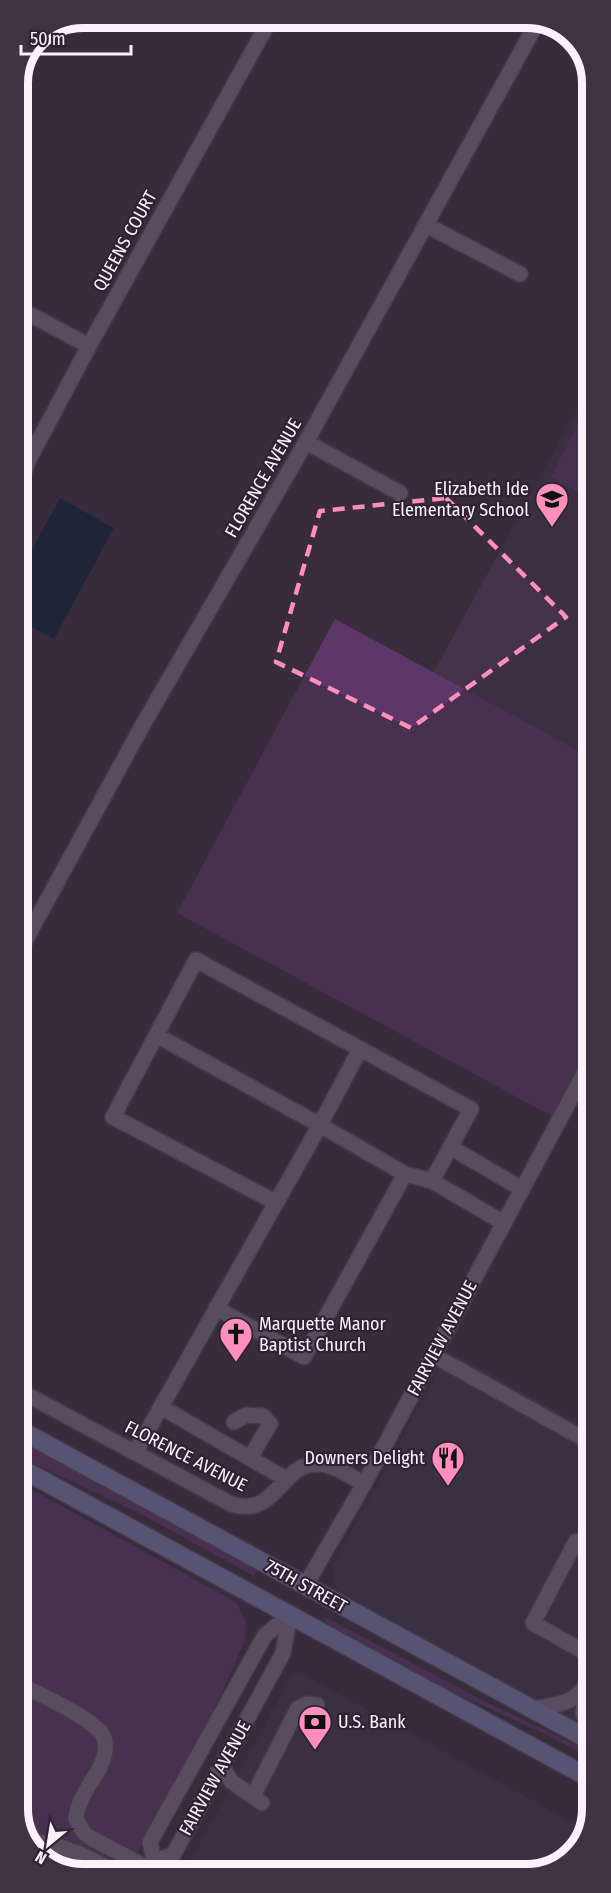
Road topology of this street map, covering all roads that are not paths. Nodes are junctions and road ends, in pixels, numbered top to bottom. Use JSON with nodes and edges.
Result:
{"nodes":[{"id":1,"x":265,"y":28,"type":"edge"},
{"id":2,"x":533,"y":29,"type":"edge"},
{"id":3,"x":426,"y":225,"type":"junction"},
{"id":4,"x":520,"y":274,"type":"dead end"},
{"id":5,"x":28,"y":313,"type":"edge"},
{"id":6,"x":89,"y":346,"type":"junction"},
{"id":7,"x":306,"y":442,"type":"junction"},
{"id":8,"x":28,"y":462,"type":"edge"},
{"id":9,"x":400,"y":493,"type":"dead end"},
{"id":10,"x":28,"y":935,"type":"edge"},
{"id":11,"x":156,"y":1035,"type":"junction"},
{"id":12,"x":360,"y":1049,"type":"junction"},
{"id":13,"x":582,"y":1078,"type":"edge"},
{"id":14,"x":320,"y":1125,"type":"junction"},
{"id":15,"x":450,"y":1147,"type":"junction"},
{"id":16,"x":405,"y":1174,"type":"junction"},
{"id":17,"x":432,"y":1181,"type":"junction"},
{"id":18,"x":522,"y":1189,"type":"junction"},
{"id":19,"x":275,"y":1202,"type":"junction"},
{"id":20,"x":504,"y":1222,"type":"junction"},
{"id":21,"x":216,"y":1308,"type":"junction"},
{"id":22,"x":433,"y":1355,"type":"junction"},
{"id":23,"x":28,"y":1395,"type":"edge"},
{"id":24,"x":161,"y":1407,"type":"junction"},
{"id":25,"x":224,"y":1429,"type":"junction"},
{"id":26,"x":28,"y":1434,"type":"edge"},
{"id":27,"x":582,"y":1438,"type":"edge"},
{"id":28,"x":135,"y":1453,"type":"junction"},
{"id":29,"x":250,"y":1458,"type":"junction"},
{"id":30,"x":28,"y":1472,"type":"edge"},
{"id":31,"x":286,"y":1479,"type":"junction"},
{"id":32,"x":364,"y":1484,"type":"junction"},
{"id":33,"x":576,"y":1541,"type":"dead end"},
{"id":34,"x":306,"y":1586,"type":"junction"},
{"id":35,"x":290,"y":1615,"type":"junction"},
{"id":36,"x":582,"y":1650,"type":"edge"},
{"id":37,"x":28,"y":1688,"type":"edge"},
{"id":38,"x":582,"y":1692,"type":"edge"},
{"id":39,"x":317,"y":1705,"type":"dead end"},
{"id":40,"x":532,"y":1709,"type":"junction"},
{"id":41,"x":582,"y":1736,"type":"edge"},
{"id":42,"x":222,"y":1766,"type":"junction"},
{"id":43,"x":582,"y":1774,"type":"edge"},
{"id":44,"x":39,"y":1842,"type":"edge"},
{"id":45,"x":99,"y":1864,"type":"edge"},
{"id":46,"x":141,"y":1864,"type":"edge"},
{"id":47,"x":152,"y":1864,"type":"edge"},
{"id":48,"x":160,"y":1864,"type":"edge"}],
"edges":[{"from":1,"to":6,"type":"street","name":"QUEENS COURT"},
{"from":2,"to":3,"type":"street","name":"FLORENCE AVENUE"},
{"from":3,"to":4,"type":"street"},
{"from":3,"to":7,"type":"street","name":"FLORENCE AVENUE"},
{"from":5,"to":6,"type":"street"},
{"from":6,"to":8,"type":"street","name":"QUEENS COURT"},
{"from":7,"to":9,"type":"street"},
{"from":7,"to":10,"type":"street","name":"FLORENCE AVENUE"},
{"from":11,"to":12,"type":"street"},
{"from":11,"to":14,"type":"street"},
{"from":11,"to":19,"type":"street"},
{"from":12,"to":14,"type":"street"},
{"from":12,"to":15,"type":"street"},
{"from":13,"to":18,"type":"street","name":"FAIRVIEW AVENUE"},
{"from":14,"to":16,"type":"street"},
{"from":14,"to":19,"type":"street"},
{"from":15,"to":17,"type":"street"},
{"from":15,"to":18,"type":"street"},
{"from":16,"to":17,"type":"street"},
{"from":16,"to":21,"type":"street"},
{"from":17,"to":20,"type":"street"},
{"from":18,"to":20,"type":"street","name":"FAIRVIEW AVENUE"},
{"from":19,"to":21,"type":"street"},
{"from":20,"to":22,"type":"street","name":"FAIRVIEW AVENUE"},
{"from":21,"to":24,"type":"street"},
{"from":22,"to":27,"type":"street"},
{"from":22,"to":32,"type":"street","name":"FAIRVIEW AVENUE"},
{"from":23,"to":28,"type":"street","name":"FLORENCE AVENUE"},
{"from":24,"to":25,"type":"street"},
{"from":24,"to":28,"type":"street"},
{"from":25,"to":29,"type":"street"},
{"from":25,"to":29,"type":"street"},
{"from":26,"to":34,"type":"main road","name":"75TH STREET"},
{"from":28,"to":31,"type":"street","name":"FLORENCE AVENUE"},
{"from":29,"to":31,"type":"street"},
{"from":30,"to":35,"type":"main road","name":"75TH STREET"},
{"from":31,"to":32,"type":"street","name":"FLORENCE AVENUE"},
{"from":32,"to":34,"type":"street","name":"FAIRVIEW AVENUE"},
{"from":33,"to":36,"type":"street"},
{"from":34,"to":35,"type":"main road","name":"FAIRVIEW AVENUE"},
{"from":34,"to":40,"type":"main road","name":"75TH STREET"},
{"from":35,"to":42,"type":"street","name":"FAIRVIEW AVENUE"},
{"from":35,"to":43,"type":"main road","name":"75TH STREET"},
{"from":35,"to":47,"type":"street","name":"FAIRVIEW AVENUE"},
{"from":37,"to":46,"type":"street"},
{"from":38,"to":40,"type":"street"},
{"from":39,"to":42,"type":"street"},
{"from":40,"to":41,"type":"main road","name":"75TH STREET"},
{"from":42,"to":48,"type":"street","name":"FAIRVIEW AVENUE"},
{"from":44,"to":45,"type":"street"}]}
